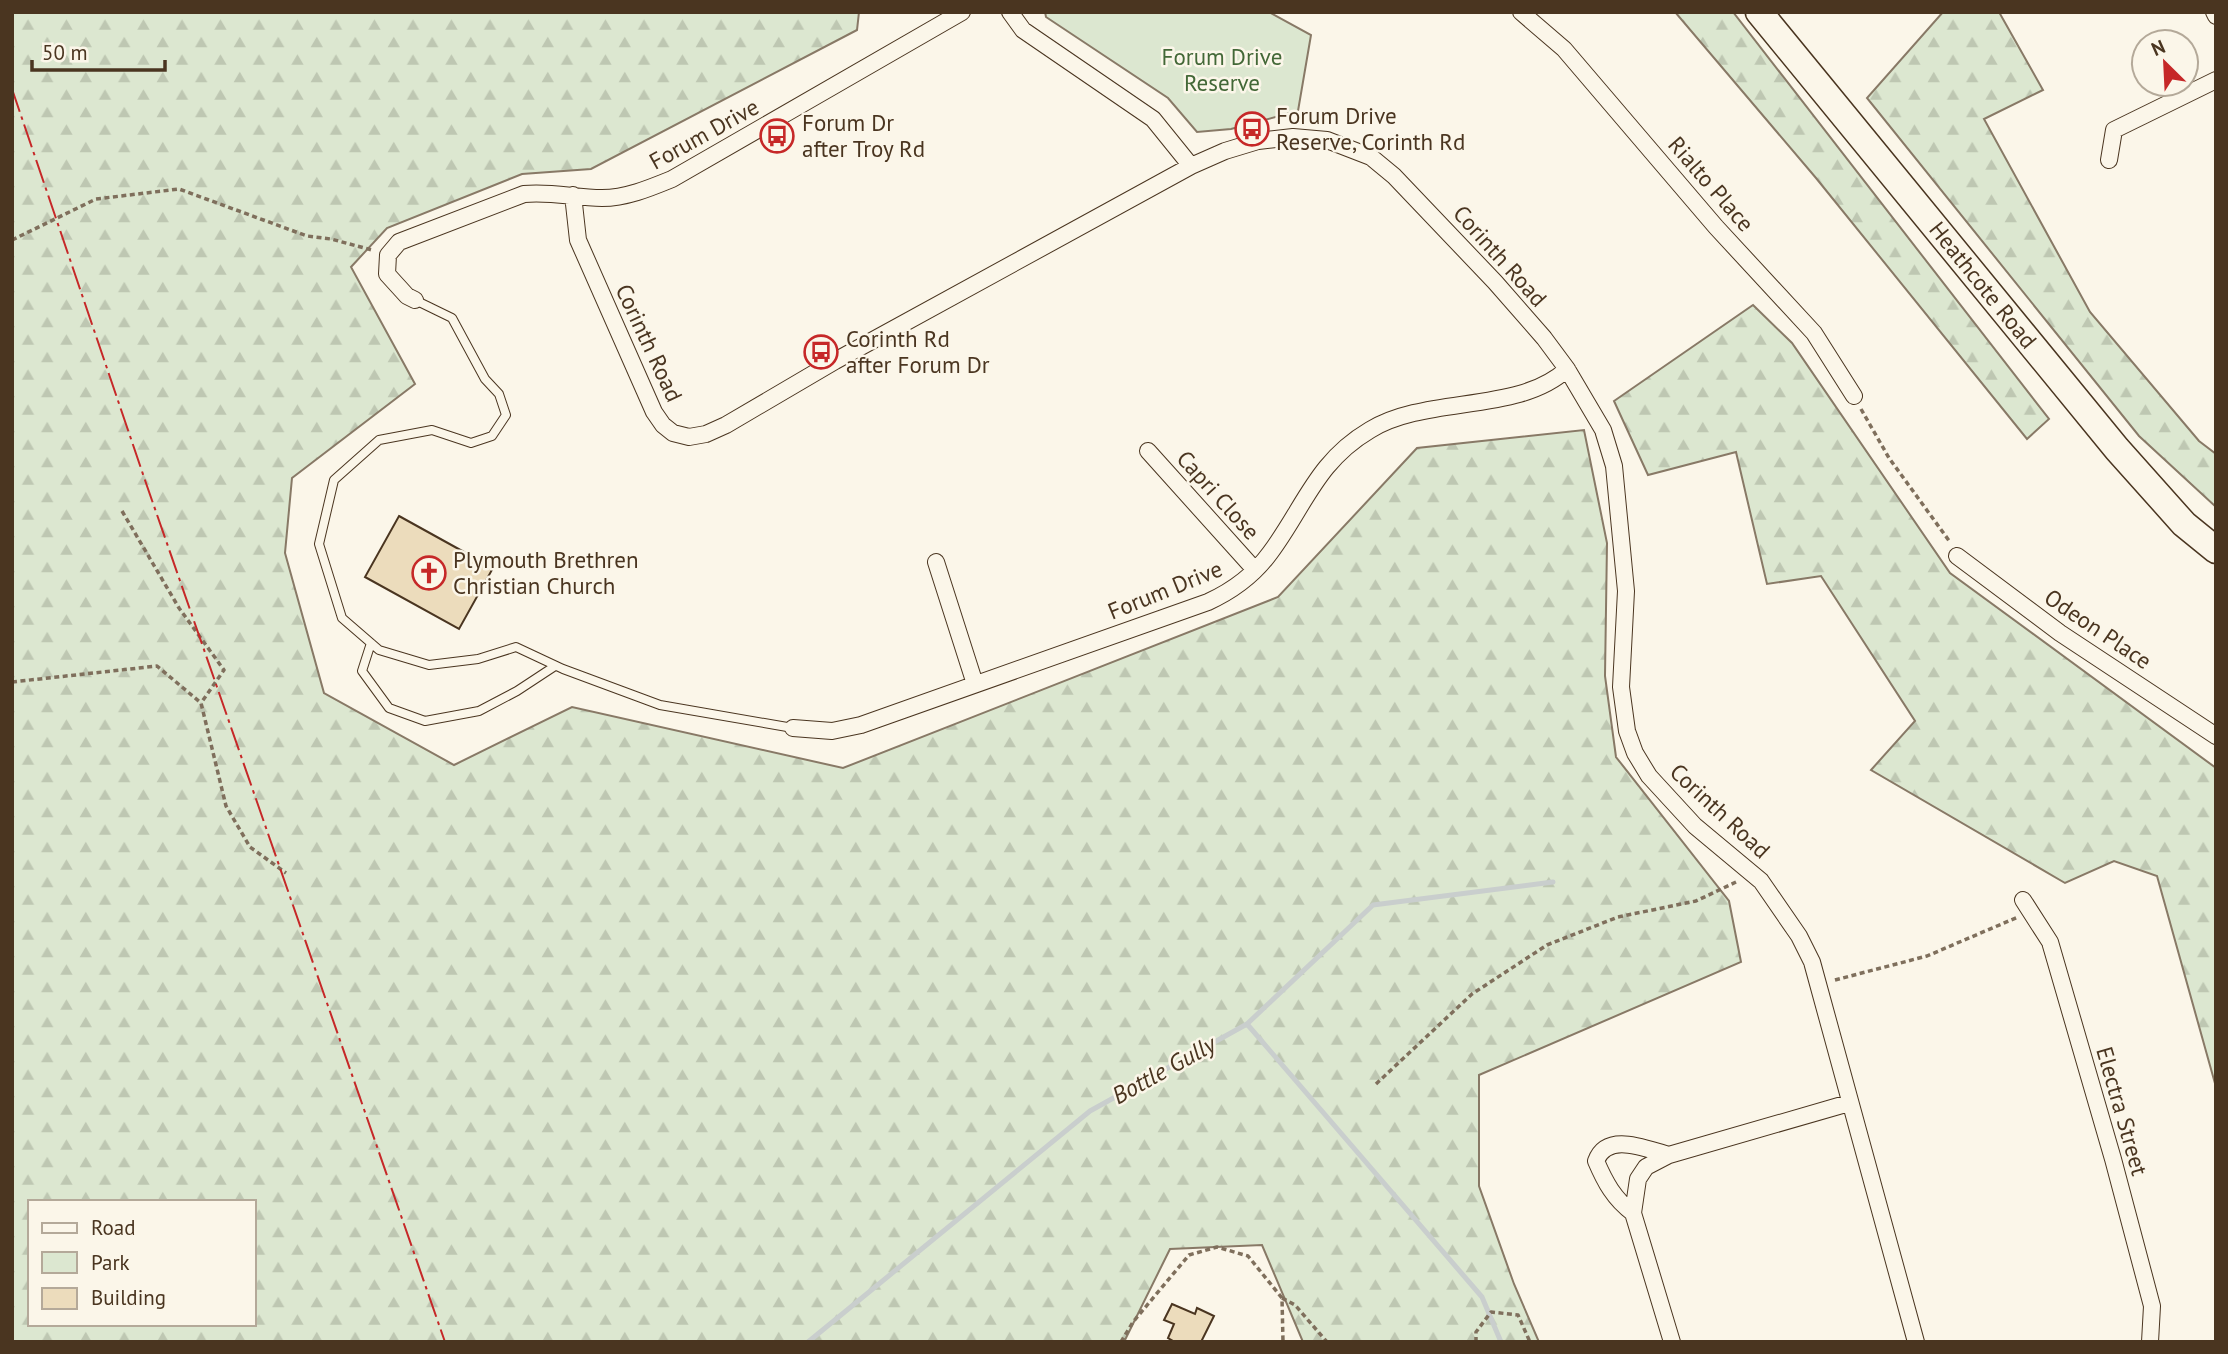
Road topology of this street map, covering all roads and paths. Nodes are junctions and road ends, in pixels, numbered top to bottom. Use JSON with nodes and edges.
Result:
{"nodes":[{"id":1,"x":962,"y":12,"type":"edge"},
{"id":2,"x":1010,"y":12,"type":"edge"},
{"id":3,"x":1521,"y":12,"type":"edge"},
{"id":4,"x":1759,"y":12,"type":"edge"},
{"id":5,"x":2216,"y":80,"type":"edge"},
{"id":6,"x":2109,"y":160,"type":"dead end"},
{"id":7,"x":1191,"y":166,"type":"junction"},
{"id":8,"x":573,"y":195,"type":"junction"},
{"id":9,"x":12,"y":240,"type":"edge"},
{"id":10,"x":388,"y":255,"type":"junction"},
{"id":11,"x":415,"y":300,"type":"joint"},
{"id":12,"x":1567,"y":369,"type":"junction"},
{"id":13,"x":1854,"y":396,"type":"joint"},
{"id":14,"x":1148,"y":451,"type":"dead end"},
{"id":15,"x":122,"y":511,"type":"dead end"},
{"id":16,"x":2216,"y":550,"type":"edge"},
{"id":17,"x":1957,"y":556,"type":"joint"},
{"id":18,"x":936,"y":562,"type":"dead end"},
{"id":19,"x":1255,"y":570,"type":"junction"},
{"id":20,"x":371,"y":643,"type":"junction"},
{"id":21,"x":555,"y":666,"type":"junction"},
{"id":22,"x":12,"y":682,"type":"edge"},
{"id":23,"x":975,"y":684,"type":"junction"},
{"id":24,"x":201,"y":703,"type":"junction"},
{"id":25,"x":793,"y":728,"type":"joint"},
{"id":26,"x":2216,"y":736,"type":"edge"},
{"id":27,"x":286,"y":873,"type":"dead end"},
{"id":28,"x":1752,"y":874,"type":"junction"},
{"id":29,"x":2028,"y":906,"type":"joint"},
{"id":30,"x":1835,"y":980,"type":"dead end"},
{"id":31,"x":1376,"y":1084,"type":"dead end"},
{"id":32,"x":1849,"y":1103,"type":"junction"},
{"id":33,"x":1669,"y":1155,"type":"junction"},
{"id":34,"x":1633,"y":1213,"type":"junction"},
{"id":35,"x":1282,"y":1298,"type":"junction"},
{"id":36,"x":1121,"y":1342,"type":"edge"},
{"id":37,"x":1283,"y":1342,"type":"edge"},
{"id":38,"x":1327,"y":1342,"type":"edge"},
{"id":39,"x":1476,"y":1342,"type":"edge"},
{"id":40,"x":1530,"y":1342,"type":"edge"},
{"id":41,"x":1672,"y":1342,"type":"edge"},
{"id":42,"x":1916,"y":1342,"type":"edge"},
{"id":43,"x":2150,"y":1342,"type":"edge"}],
"edges":[{"from":1,"to":8,"type":"street","name":"Forum Drive"},
{"from":2,"to":7,"type":"street"},
{"from":3,"to":13,"type":"street","name":"Rialto Place"},
{"from":4,"to":16,"type":"highway","name":"Heathcote Road"},
{"from":5,"to":6,"type":"street"},
{"from":7,"to":8,"type":"street","name":"Corinth Road"},
{"from":7,"to":12,"type":"street","name":"Corinth Road"},
{"from":8,"to":10,"type":"street","name":"Forum Drive"},
{"from":9,"to":10,"type":"path"},
{"from":10,"to":11,"type":"street"},
{"from":11,"to":20,"type":"lane"},
{"from":12,"to":19,"type":"street","name":"Forum Drive"},
{"from":12,"to":28,"type":"street","name":"Corinth Road"},
{"from":13,"to":17,"type":"path"},
{"from":14,"to":19,"type":"street","name":"Capri Close"},
{"from":15,"to":24,"type":"path"},
{"from":17,"to":26,"type":"street","name":"Odeon Place"},
{"from":18,"to":23,"type":"street"},
{"from":19,"to":23,"type":"street","name":"Forum Drive"},
{"from":20,"to":21,"type":"lane"},
{"from":20,"to":21,"type":"lane"},
{"from":21,"to":25,"type":"lane"},
{"from":22,"to":24,"type":"path"},
{"from":23,"to":25,"type":"street","name":"Forum Drive"},
{"from":24,"to":27,"type":"path"},
{"from":28,"to":31,"type":"path"},
{"from":28,"to":32,"type":"street","name":"Corinth Road"},
{"from":29,"to":30,"type":"path"},
{"from":29,"to":43,"type":"street","name":"Electra Street"},
{"from":32,"to":33,"type":"street"},
{"from":32,"to":42,"type":"street","name":"Corinth Road"},
{"from":33,"to":34,"type":"street"},
{"from":33,"to":34,"type":"street"},
{"from":34,"to":41,"type":"street"},
{"from":35,"to":36,"type":"path"},
{"from":35,"to":37,"type":"path"},
{"from":35,"to":38,"type":"path"},
{"from":39,"to":40,"type":"path"}]}
